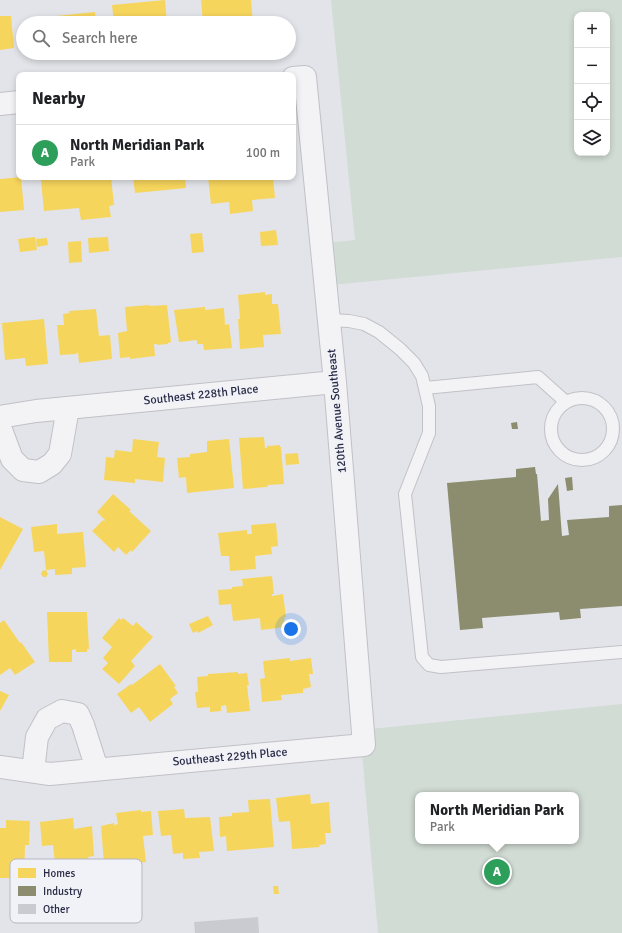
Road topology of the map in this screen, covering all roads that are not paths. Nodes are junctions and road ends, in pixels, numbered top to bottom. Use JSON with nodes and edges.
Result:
{"nodes":[{"id":1,"x":299,"y":77,"type":"edge"},
{"id":2,"x":16,"y":102,"type":"edge"},
{"id":3,"x":0,"y":104,"type":"edge"},
{"id":4,"x":329,"y":320,"type":"junction"},
{"id":5,"x":335,"y":382,"type":"junction"},
{"id":6,"x":425,"y":388,"type":"junction"},
{"id":7,"x":566,"y":402,"type":"junction"},
{"id":8,"x":68,"y":408,"type":"junction"},
{"id":9,"x":0,"y":417,"type":"edge"},
{"id":10,"x":0,"y":427,"type":"edge"},
{"id":11,"x":622,"y":652,"type":"edge"},
{"id":12,"x":364,"y":745,"type":"joint"},
{"id":13,"x":0,"y":767,"type":"edge"},
{"id":14,"x":97,"y":769,"type":"junction"},
{"id":15,"x":33,"y":771,"type":"junction"}],
"edges":[{"from":1,"to":4,"type":"street","name":"120th Avenue Southeast"},
{"from":2,"to":3,"type":"street"},
{"from":4,"to":5,"type":"street","name":"120th Avenue Southeast"},
{"from":4,"to":6,"type":"lane"},
{"from":5,"to":8,"type":"street","name":"Southeast 228th Place"},
{"from":5,"to":12,"type":"street","name":"120th Avenue Southeast"},
{"from":6,"to":7,"type":"lane"},
{"from":6,"to":11,"type":"lane"},
{"from":7,"to":7,"type":"lane"},
{"from":8,"to":9,"type":"street","name":"Southeast 228th Place"},
{"from":8,"to":10,"type":"street"},
{"from":12,"to":14,"type":"street","name":"Southeast 229th Place"},
{"from":13,"to":15,"type":"street","name":"Southeast 229th Place"},
{"from":14,"to":15,"type":"street","name":"Southeast 229th Place"},
{"from":14,"to":15,"type":"street"}]}
